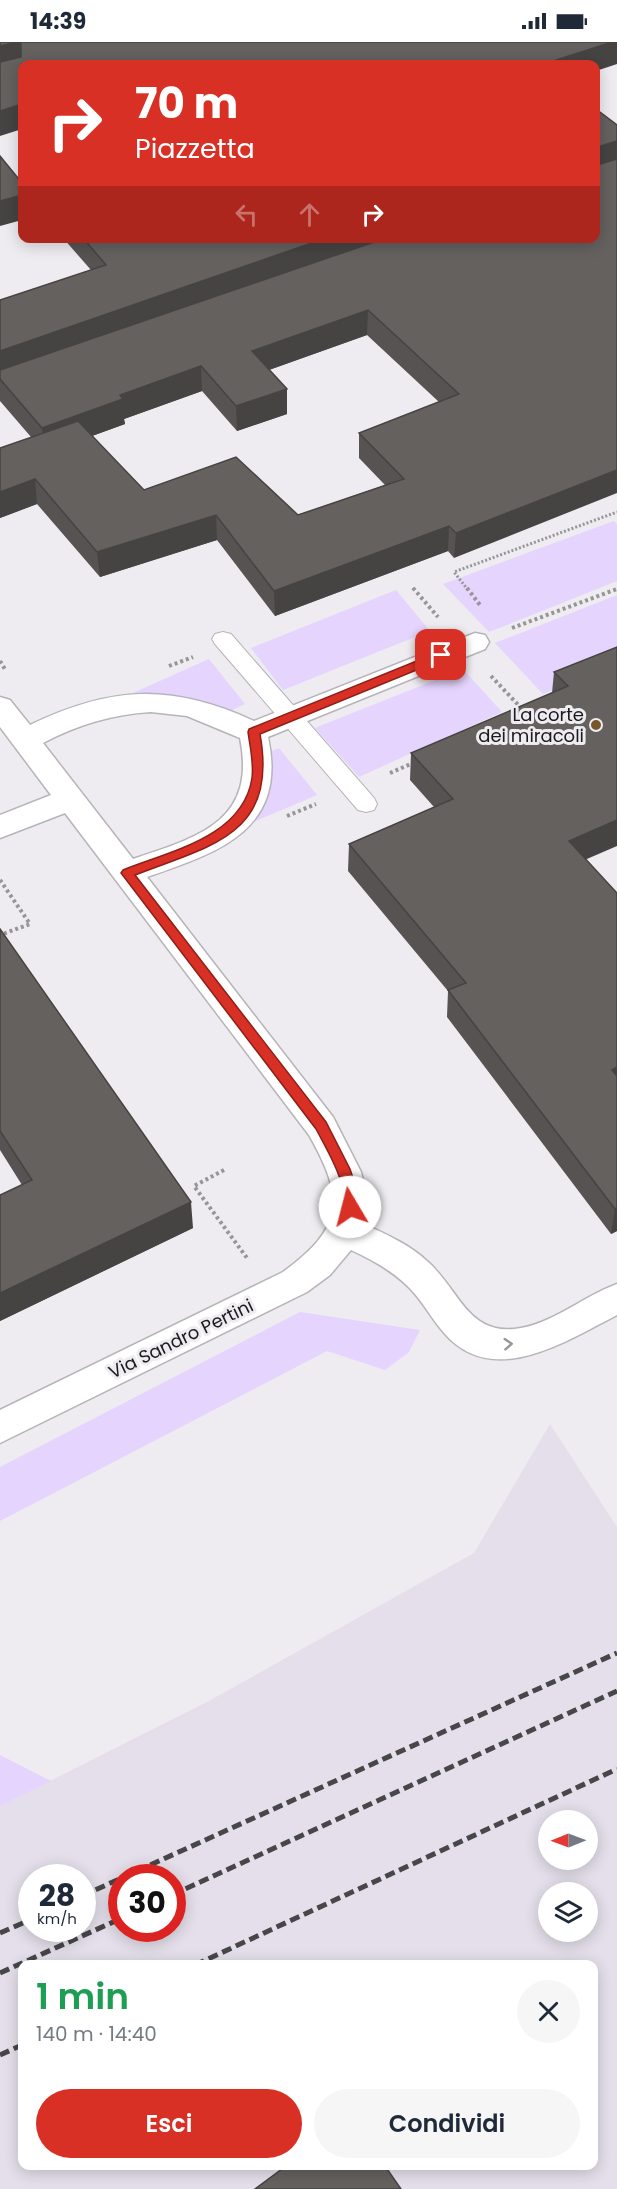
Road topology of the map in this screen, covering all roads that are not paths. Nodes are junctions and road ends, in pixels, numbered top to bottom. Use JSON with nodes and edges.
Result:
{"nodes":[{"id":1,"x":223,"y":639,"type":"dead end"},
{"id":2,"x":469,"y":644,"type":"road end"},
{"id":3,"x":0,"y":706,"type":"edge"},
{"id":4,"x":292,"y":716,"type":"junction"},
{"id":5,"x":254,"y":732,"type":"junction"},
{"id":6,"x":26,"y":740,"type":"junction"},
{"id":7,"x":359,"y":796,"type":"road end"},
{"id":8,"x":70,"y":799,"type":"junction"},
{"id":9,"x":0,"y":827,"type":"edge"},
{"id":10,"x":127,"y":873,"type":"junction"},
{"id":11,"x":346,"y":1231,"type":"junction"},
{"id":12,"x":617,"y":1299,"type":"edge"},
{"id":13,"x":0,"y":1427,"type":"edge"}],
"edges":[{"from":1,"to":4,"type":"lane"},
{"from":2,"to":4,"type":"street"},
{"from":3,"to":6,"type":"street","name":"Via Sandro Pertini"},
{"from":4,"to":5,"type":"street"},
{"from":4,"to":7,"type":"lane"},
{"from":5,"to":6,"type":"street"},
{"from":5,"to":10,"type":"street"},
{"from":6,"to":8,"type":"street","name":"Via Sandro Pertini"},
{"from":8,"to":9,"type":"street"},
{"from":8,"to":10,"type":"street","name":"Via Sandro Pertini"},
{"from":10,"to":11,"type":"street","name":"Via Sandro Pertini"},
{"from":11,"to":12,"type":"street","one_way":true},
{"from":11,"to":13,"type":"street","name":"Via Sandro Pertini"}]}
